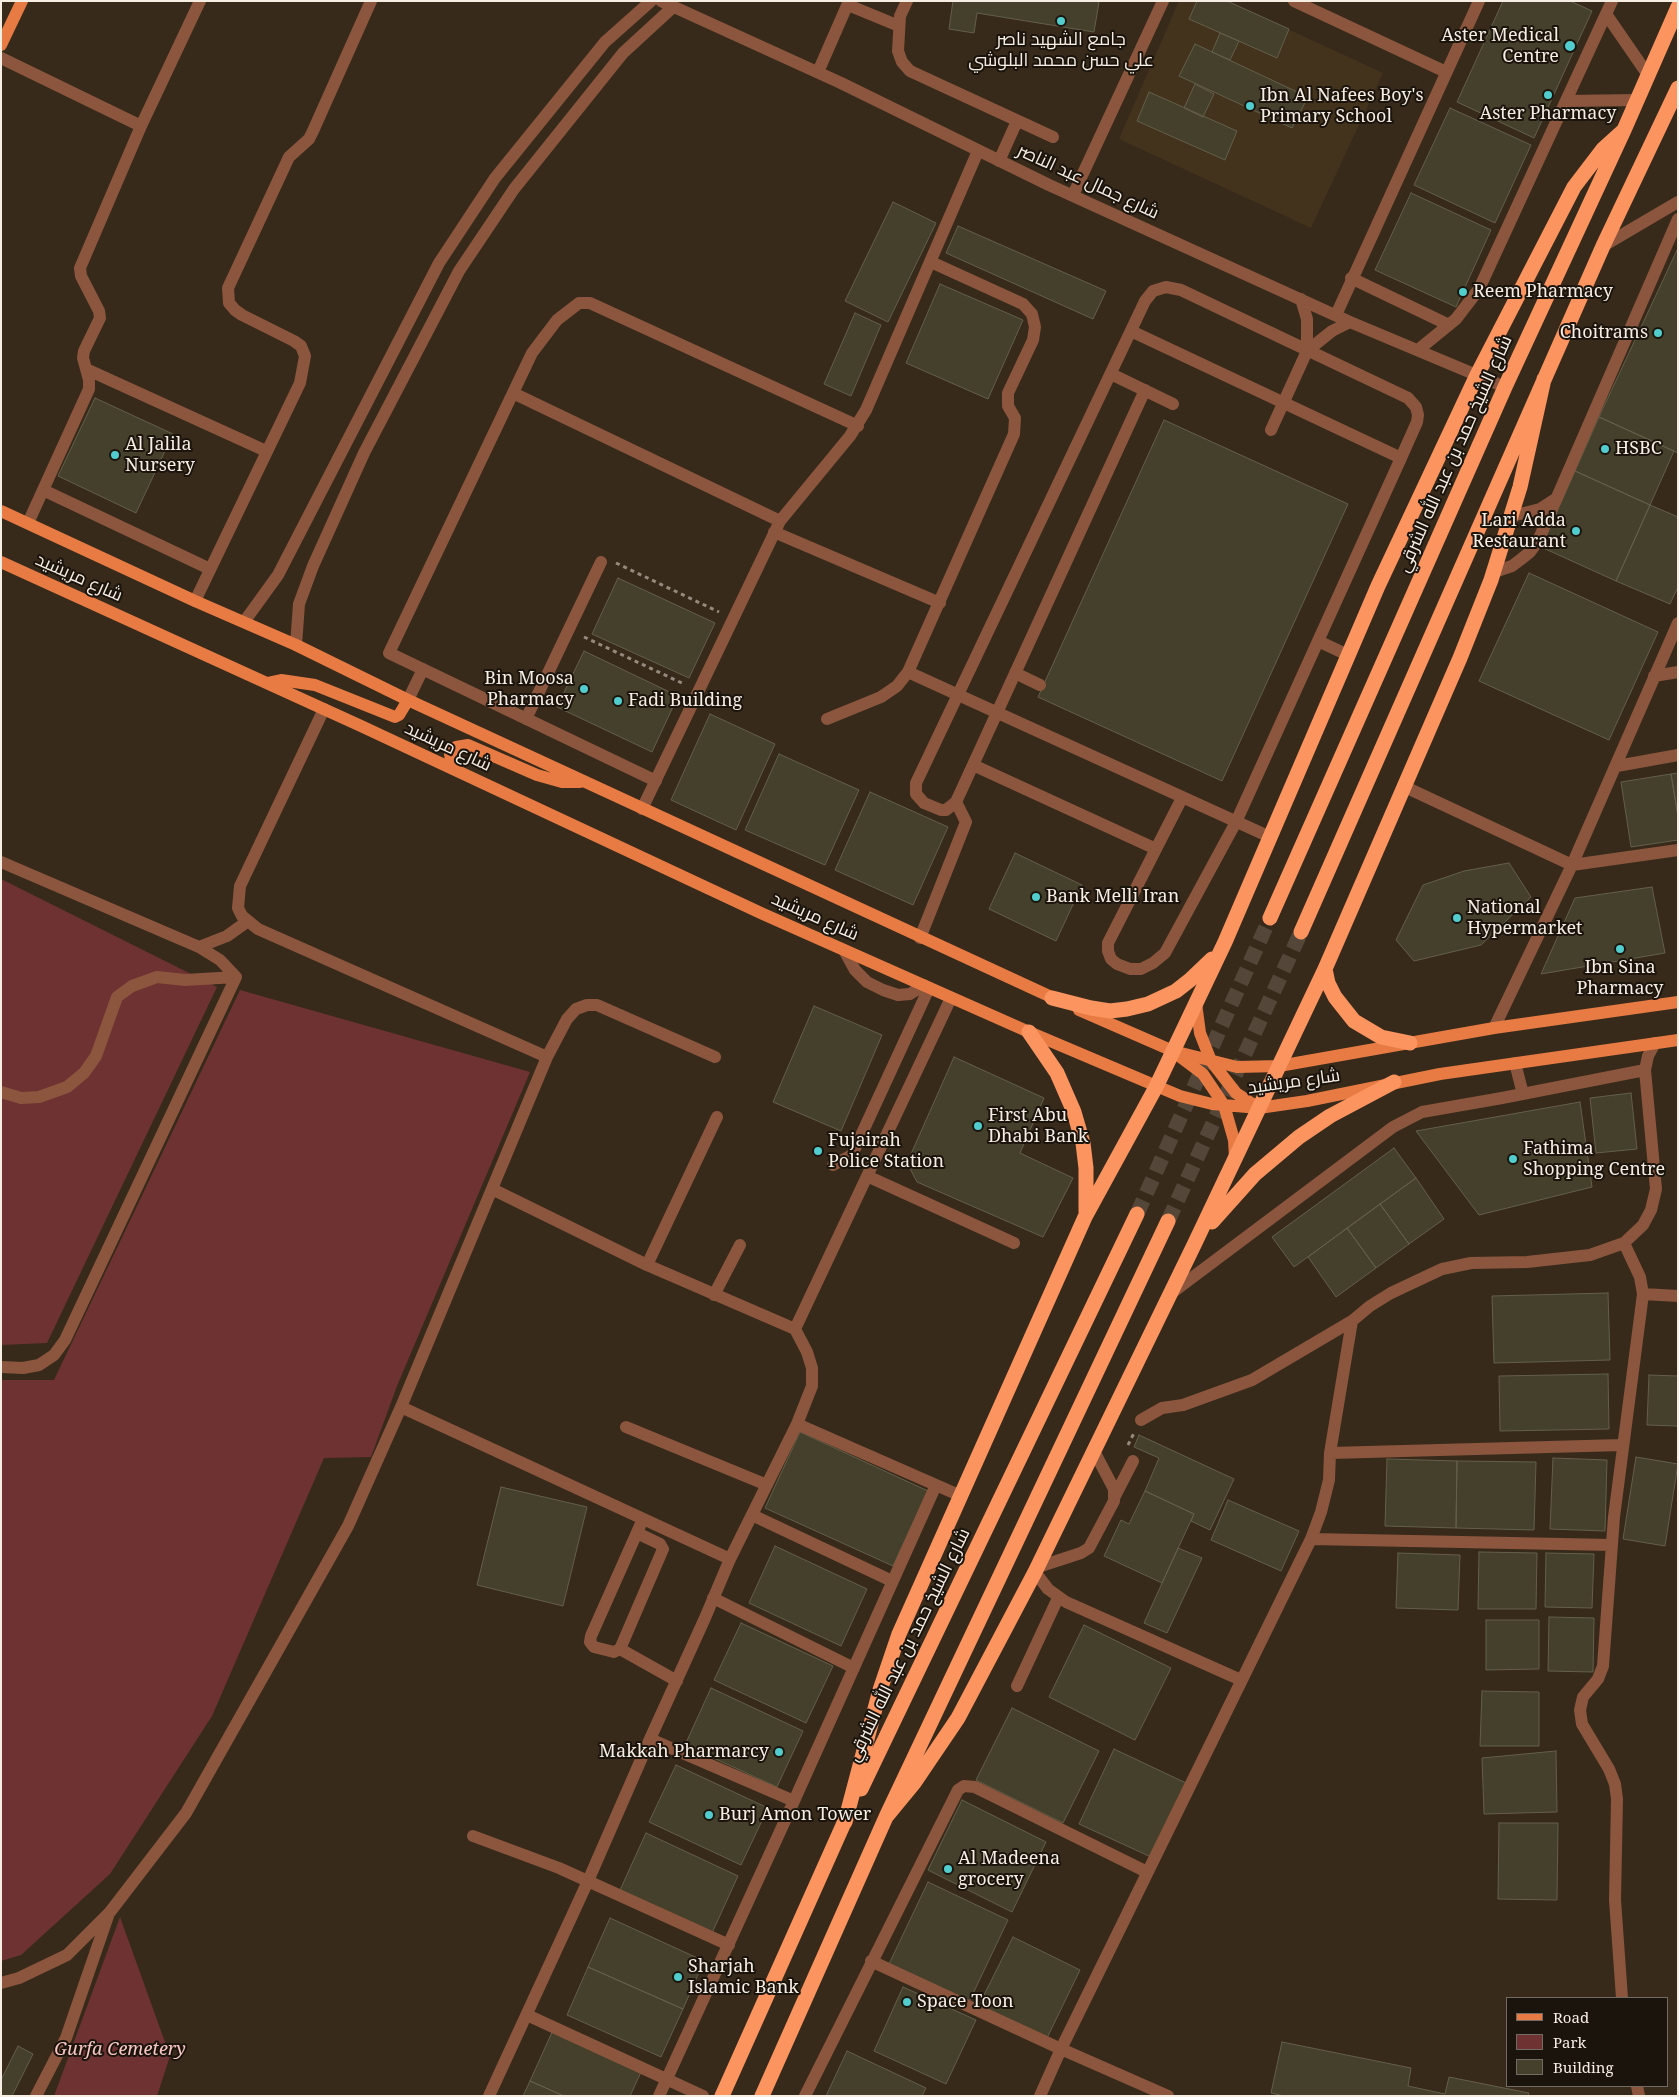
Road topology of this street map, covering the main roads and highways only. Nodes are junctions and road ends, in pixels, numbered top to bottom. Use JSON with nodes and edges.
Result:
{"nodes":[{"id":1,"x":22,"y":1,"type":"edge"},
{"id":2,"x":1678,"y":7,"type":"edge"},
{"id":3,"x":1,"y":45,"type":"edge"},
{"id":4,"x":1678,"y":88,"type":"edge"},
{"id":5,"x":1624,"y":130,"type":"junction"},
{"id":6,"x":1544,"y":379,"type":"junction"},
{"id":7,"x":1,"y":511,"type":"edge"},
{"id":8,"x":1,"y":562,"type":"edge"},
{"id":9,"x":268,"y":683,"type":"junction"},
{"id":10,"x":408,"y":700,"type":"junction"},
{"id":11,"x":452,"y":768,"type":"junction"},
{"id":12,"x":585,"y":782,"type":"junction"},
{"id":13,"x":1270,"y":918,"type":"tunnel mouth"},
{"id":14,"x":1301,"y":932,"type":"tunnel mouth"},
{"id":15,"x":1225,"y":942,"type":"junction"},
{"id":16,"x":1325,"y":969,"type":"junction"},
{"id":17,"x":1052,"y":998,"type":"junction"},
{"id":18,"x":1678,"y":1002,"type":"edge"},
{"id":19,"x":1196,"y":1003,"type":"junction"},
{"id":20,"x":1029,"y":1032,"type":"junction"},
{"id":21,"x":1678,"y":1040,"type":"edge"},
{"id":22,"x":1410,"y":1043,"type":"junction"},
{"id":23,"x":1173,"y":1052,"type":"junction"},
{"id":24,"x":1211,"y":1061,"type":"junction"},
{"id":25,"x":1279,"y":1066,"type":"junction"},
{"id":26,"x":1394,"y":1082,"type":"junction"},
{"id":27,"x":1156,"y":1087,"type":"junction"},
{"id":28,"x":1224,"y":1105,"type":"junction"},
{"id":29,"x":1259,"y":1108,"type":"junction"},
{"id":30,"x":1235,"y":1159,"type":"junction"},
{"id":31,"x":1137,"y":1214,"type":"tunnel mouth"},
{"id":32,"x":1086,"y":1217,"type":"junction"},
{"id":33,"x":1168,"y":1221,"type":"tunnel mouth"},
{"id":34,"x":1194,"y":1245,"type":"junction"},
{"id":35,"x":886,"y":1817,"type":"junction"},
{"id":36,"x":845,"y":1822,"type":"junction"},
{"id":37,"x":722,"y":2096,"type":"edge"},
{"id":38,"x":762,"y":2096,"type":"edge"}],
"edges":[{"from":1,"to":3,"type":"main road"},
{"from":2,"to":5,"type":"highway","name":"شارع الشيخ حمد بن عبد الله الشرقي"},
{"from":4,"to":6,"type":"highway"},
{"from":5,"to":13,"type":"highway","name":"شارع الشيخ حمد بن عبد الله الشرقي"},
{"from":5,"to":15,"type":"highway"},
{"from":6,"to":14,"type":"highway"},
{"from":6,"to":16,"type":"highway"},
{"from":7,"to":10,"type":"main road","name":"شارع مريشيد"},
{"from":8,"to":9,"type":"main road","name":"شارع مريشيد"},
{"from":9,"to":10,"type":"main road"},
{"from":9,"to":11,"type":"main road","name":"شارع مريشيد"},
{"from":10,"to":12,"type":"main road","name":"شارع مريشيد"},
{"from":11,"to":12,"type":"main road"},
{"from":11,"to":20,"type":"main road","name":"شارع مريشيد"},
{"from":12,"to":17,"type":"main road","name":"شارع مريشيد"},
{"from":15,"to":17,"type":"highway"},
{"from":15,"to":19,"type":"highway"},
{"from":16,"to":22,"type":"highway"},
{"from":16,"to":25,"type":"highway"},
{"from":17,"to":23,"type":"main road","name":"شارع مريشيد"},
{"from":18,"to":22,"type":"main road","name":"شارع مريشيد"},
{"from":19,"to":23,"type":"highway"},
{"from":19,"to":24,"type":"main road"},
{"from":20,"to":27,"type":"main road","name":"شارع مريشيد"},
{"from":20,"to":32,"type":"highway"},
{"from":21,"to":26,"type":"main road","name":"شارع مريشيد"},
{"from":22,"to":25,"type":"main road","name":"شارع مريشيد"},
{"from":23,"to":24,"type":"main road","name":"شارع مريشيد"},
{"from":23,"to":27,"type":"highway"},
{"from":23,"to":28,"type":"main road"},
{"from":24,"to":25,"type":"main road","name":"شارع مريشيد"},
{"from":24,"to":29,"type":"main road"},
{"from":25,"to":29,"type":"highway"},
{"from":26,"to":29,"type":"main road","name":"شارع مريشيد"},
{"from":26,"to":34,"type":"highway"},
{"from":27,"to":28,"type":"main road","name":"شارع مريشيد"},
{"from":27,"to":32,"type":"highway"},
{"from":28,"to":29,"type":"main road","name":"شارع مريشيد"},
{"from":28,"to":30,"type":"main road"},
{"from":29,"to":30,"type":"highway"},
{"from":30,"to":34,"type":"highway"},
{"from":31,"to":36,"type":"highway","name":"شارع الشيخ حمد بن عبد الله الشرقي"},
{"from":32,"to":36,"type":"highway"},
{"from":33,"to":35,"type":"highway"},
{"from":34,"to":35,"type":"highway"},
{"from":35,"to":38,"type":"highway"},
{"from":36,"to":37,"type":"highway","name":"شارع الشيخ حمد بن عبد الله الشرقي"}]}
